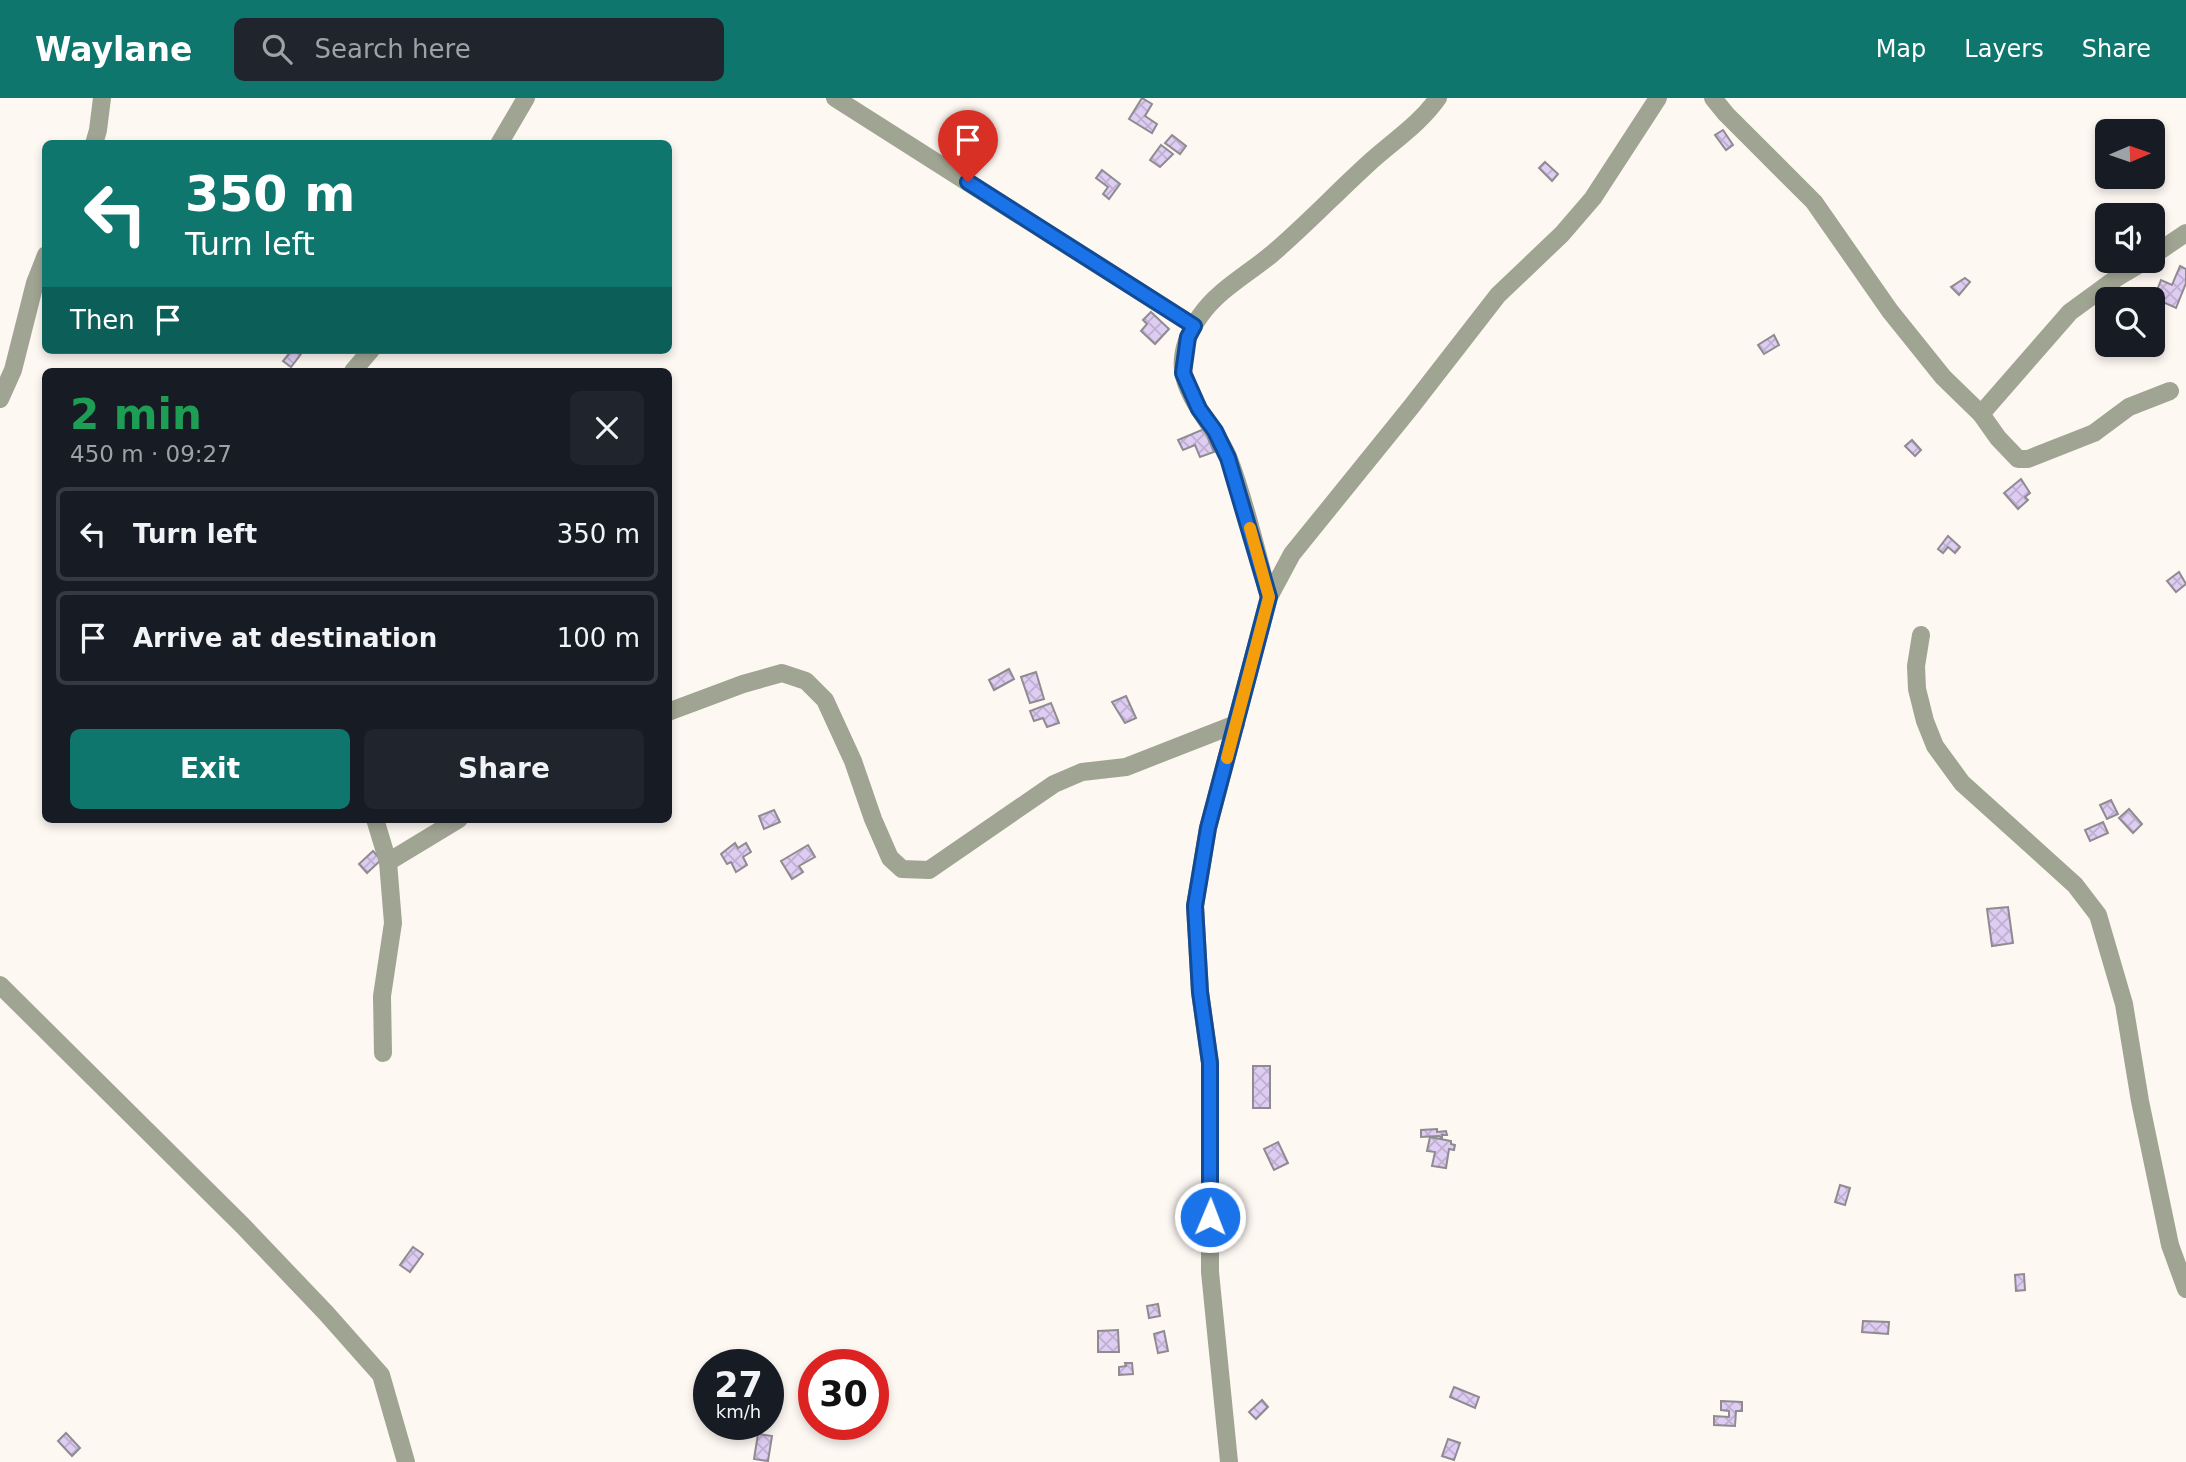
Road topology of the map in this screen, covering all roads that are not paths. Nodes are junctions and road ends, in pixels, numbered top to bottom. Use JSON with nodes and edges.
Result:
{"nodes":[{"id":1,"x":102,"y":98,"type":"edge"},
{"id":2,"x":526,"y":98,"type":"edge"},
{"id":3,"x":835,"y":98,"type":"edge"},
{"id":4,"x":1438,"y":98,"type":"edge"},
{"id":5,"x":1658,"y":98,"type":"edge"},
{"id":6,"x":1713,"y":98,"type":"edge"},
{"id":7,"x":95,"y":140,"type":"edge"},
{"id":8,"x":501,"y":140,"type":"edge"},
{"id":9,"x":2186,"y":233,"type":"edge"},
{"id":10,"x":2165,"y":247,"type":"edge"},
{"id":11,"x":42,"y":265,"type":"edge"},
{"id":12,"x":2125,"y":273,"type":"edge"},
{"id":13,"x":1194,"y":326,"type":"junction"},
{"id":14,"x":368,"y":354,"type":"edge"},
{"id":15,"x":356,"y":368,"type":"edge"},
{"id":16,"x":2170,"y":391,"type":"dead end"},
{"id":17,"x":0,"y":399,"type":"edge"},
{"id":18,"x":1981,"y":414,"type":"junction"},
{"id":19,"x":1269,"y":597,"type":"junction"},
{"id":20,"x":1921,"y":635,"type":"dead end"},
{"id":21,"x":672,"y":711,"type":"edge"},
{"id":22,"x":1236,"y":724,"type":"junction"},
{"id":23,"x":376,"y":823,"type":"edge"},
{"id":24,"x":453,"y":823,"type":"edge"},
{"id":25,"x":388,"y":862,"type":"junction"},
{"id":26,"x":0,"y":985,"type":"edge"},
{"id":27,"x":383,"y":1054,"type":"dead end"},
{"id":28,"x":2186,"y":1289,"type":"edge"},
{"id":29,"x":406,"y":1462,"type":"edge"},
{"id":30,"x":1229,"y":1462,"type":"edge"}],
"edges":[{"from":1,"to":7,"type":"street"},
{"from":2,"to":8,"type":"street"},
{"from":3,"to":13,"type":"street"},
{"from":4,"to":13,"type":"street"},
{"from":5,"to":19,"type":"street"},
{"from":6,"to":18,"type":"street"},
{"from":9,"to":10,"type":"street"},
{"from":11,"to":17,"type":"street"},
{"from":12,"to":18,"type":"street"},
{"from":13,"to":19,"type":"street"},
{"from":14,"to":15,"type":"street"},
{"from":16,"to":18,"type":"street"},
{"from":19,"to":22,"type":"street"},
{"from":20,"to":28,"type":"street"},
{"from":21,"to":22,"type":"street"},
{"from":22,"to":30,"type":"street"},
{"from":23,"to":25,"type":"street"},
{"from":24,"to":25,"type":"street"},
{"from":25,"to":27,"type":"street"},
{"from":26,"to":29,"type":"street"}]}
